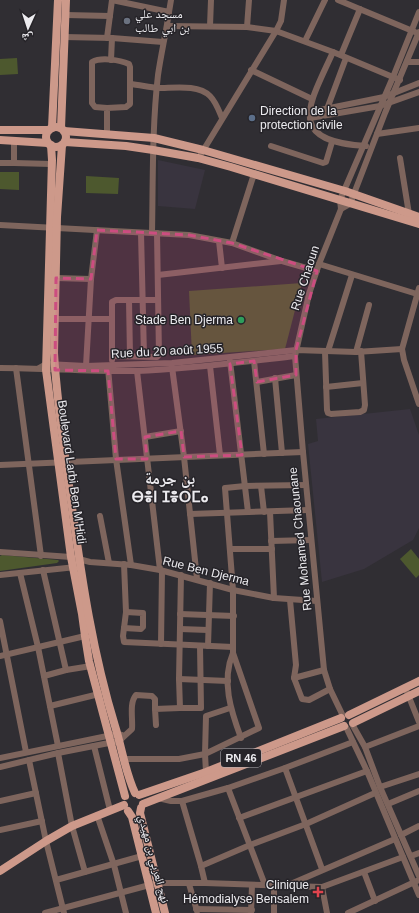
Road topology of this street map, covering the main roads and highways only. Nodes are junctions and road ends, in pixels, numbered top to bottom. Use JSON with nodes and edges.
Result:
{"nodes":[{"id":1,"x":58,"y":0,"type":"edge"},
{"id":2,"x":66,"y":0,"type":"edge"},
{"id":3,"x":50,"y":129,"type":"junction"},
{"id":4,"x":63,"y":129,"type":"junction"},
{"id":5,"x":0,"y":130,"type":"edge"},
{"id":6,"x":0,"y":140,"type":"edge"},
{"id":7,"x":63,"y":143,"type":"junction"},
{"id":8,"x":50,"y":144,"type":"junction"},
{"id":9,"x":419,"y":217,"type":"edge"},
{"id":10,"x":419,"y":224,"type":"edge"},
{"id":11,"x":53,"y":228,"type":"junction"},
{"id":12,"x":62,"y":462,"type":"junction"},
{"id":13,"x":76,"y":562,"type":"junction"},
{"id":14,"x":419,"y":681,"type":"edge"},
{"id":15,"x":419,"y":691,"type":"edge"},
{"id":16,"x":347,"y":721,"type":"junction"},
{"id":17,"x":116,"y":738,"type":"junction"},
{"id":18,"x":137,"y":794,"type":"junction"},
{"id":19,"x":125,"y":796,"type":"junction"},
{"id":20,"x":142,"y":806,"type":"junction"},
{"id":21,"x":126,"y":808,"type":"junction"},
{"id":22,"x":0,"y":871,"type":"edge"},
{"id":23,"x":154,"y":884,"type":"junction"},
{"id":24,"x":161,"y":913,"type":"edge"}],
"edges":[{"from":1,"to":3,"type":"main road"},
{"from":2,"to":4,"type":"main road"},
{"from":3,"to":4,"type":"main road"},
{"from":3,"to":5,"type":"main road"},
{"from":3,"to":8,"type":"main road"},
{"from":4,"to":7,"type":"main road"},
{"from":4,"to":9,"type":"main road"},
{"from":6,"to":8,"type":"main road"},
{"from":7,"to":8,"type":"main road"},
{"from":7,"to":10,"type":"main road"},
{"from":7,"to":11,"type":"main road"},
{"from":8,"to":11,"type":"main road","name":"Boulevard Larbi Ben M'Hidi"},
{"from":11,"to":12,"type":"main road"},
{"from":11,"to":12,"type":"main road","name":"Boulevard Larbi Ben M'Hidi"},
{"from":12,"to":13,"type":"main road"},
{"from":13,"to":17,"type":"main road"},
{"from":13,"to":17,"type":"main road"},
{"from":14,"to":16,"type":"main road","number":"RN 46"},
{"from":15,"to":16,"type":"main road","number":"RN 46"},
{"from":16,"to":18,"type":"main road","number":"RN 46"},
{"from":16,"to":20,"type":"main road","number":"RN 46"},
{"from":17,"to":18,"type":"main road"},
{"from":17,"to":19,"type":"main road"},
{"from":18,"to":19,"type":"main road"},
{"from":18,"to":20,"type":"main road"},
{"from":19,"to":21,"type":"main road"},
{"from":20,"to":21,"type":"main road"},
{"from":20,"to":23,"type":"main road","name":"نهج العربي بن مهيدي"},
{"from":21,"to":22,"type":"main road"},
{"from":21,"to":23,"type":"main road","name":"نهج العربي بن مهيدي"},
{"from":23,"to":24,"type":"main road","name":"نهج العربي بن مهيدي"}]}
